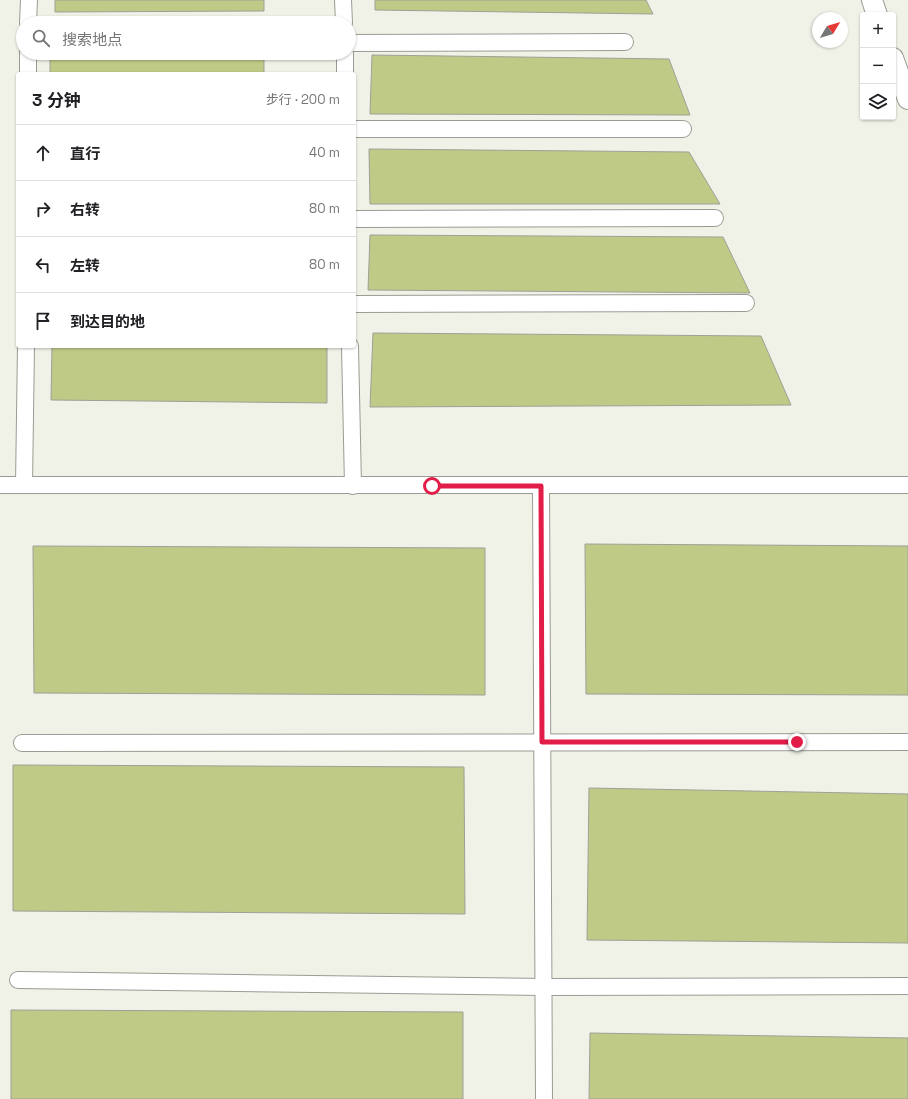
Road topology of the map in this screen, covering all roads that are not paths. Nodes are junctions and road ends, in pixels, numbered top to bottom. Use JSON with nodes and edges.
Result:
{"nodes":[{"id":1,"x":28,"y":0,"type":"edge"},
{"id":2,"x":344,"y":0,"type":"edge"},
{"id":3,"x":872,"y":0,"type":"edge"},
{"id":4,"x":876,"y":12,"type":"edge"},
{"id":5,"x":28,"y":16,"type":"edge"},
{"id":6,"x":344,"y":16,"type":"edge"},
{"id":7,"x":625,"y":42,"type":"dead end"},
{"id":8,"x":356,"y":43,"type":"edge"},
{"id":9,"x":28,"y":60,"type":"edge"},
{"id":10,"x":344,"y":60,"type":"edge"},
{"id":11,"x":896,"y":66,"type":"edge"},
{"id":12,"x":28,"y":72,"type":"edge"},
{"id":13,"x":345,"y":72,"type":"edge"},
{"id":14,"x":908,"y":99,"type":"edge"},
{"id":15,"x":356,"y":129,"type":"edge"},
{"id":16,"x":682,"y":129,"type":"dead end"},
{"id":17,"x":715,"y":218,"type":"dead end"},
{"id":18,"x":356,"y":219,"type":"edge"},
{"id":19,"x":746,"y":303,"type":"dead end"},
{"id":20,"x":356,"y":304,"type":"edge"},
{"id":21,"x":26,"y":348,"type":"edge"},
{"id":22,"x":350,"y":348,"type":"edge"},
{"id":23,"x":0,"y":485,"type":"edge"},
{"id":24,"x":24,"y":485,"type":"junction"},
{"id":25,"x":908,"y":485,"type":"edge"},
{"id":26,"x":353,"y":486,"type":"junction"},
{"id":27,"x":541,"y":486,"type":"junction"},
{"id":28,"x":542,"y":742,"type":"junction"},
{"id":29,"x":908,"y":742,"type":"edge"},
{"id":30,"x":22,"y":743,"type":"dead end"},
{"id":31,"x":18,"y":980,"type":"dead end"},
{"id":32,"x":908,"y":986,"type":"edge"},
{"id":33,"x":544,"y":987,"type":"junction"},
{"id":34,"x":544,"y":1099,"type":"edge"}],
"edges":[{"from":1,"to":5,"type":"street"},
{"from":2,"to":6,"type":"street"},
{"from":3,"to":4,"type":"street"},
{"from":7,"to":8,"type":"street"},
{"from":9,"to":12,"type":"street"},
{"from":10,"to":13,"type":"street"},
{"from":11,"to":14,"type":"street"},
{"from":15,"to":16,"type":"street"},
{"from":17,"to":18,"type":"street"},
{"from":19,"to":20,"type":"street"},
{"from":21,"to":24,"type":"street"},
{"from":22,"to":26,"type":"street"},
{"from":23,"to":24,"type":"street"},
{"from":24,"to":26,"type":"street"},
{"from":25,"to":27,"type":"street"},
{"from":26,"to":27,"type":"street"},
{"from":27,"to":28,"type":"street"},
{"from":28,"to":29,"type":"street"},
{"from":28,"to":30,"type":"street"},
{"from":28,"to":33,"type":"street"},
{"from":31,"to":33,"type":"street"},
{"from":32,"to":33,"type":"street"},
{"from":33,"to":34,"type":"street"}]}
